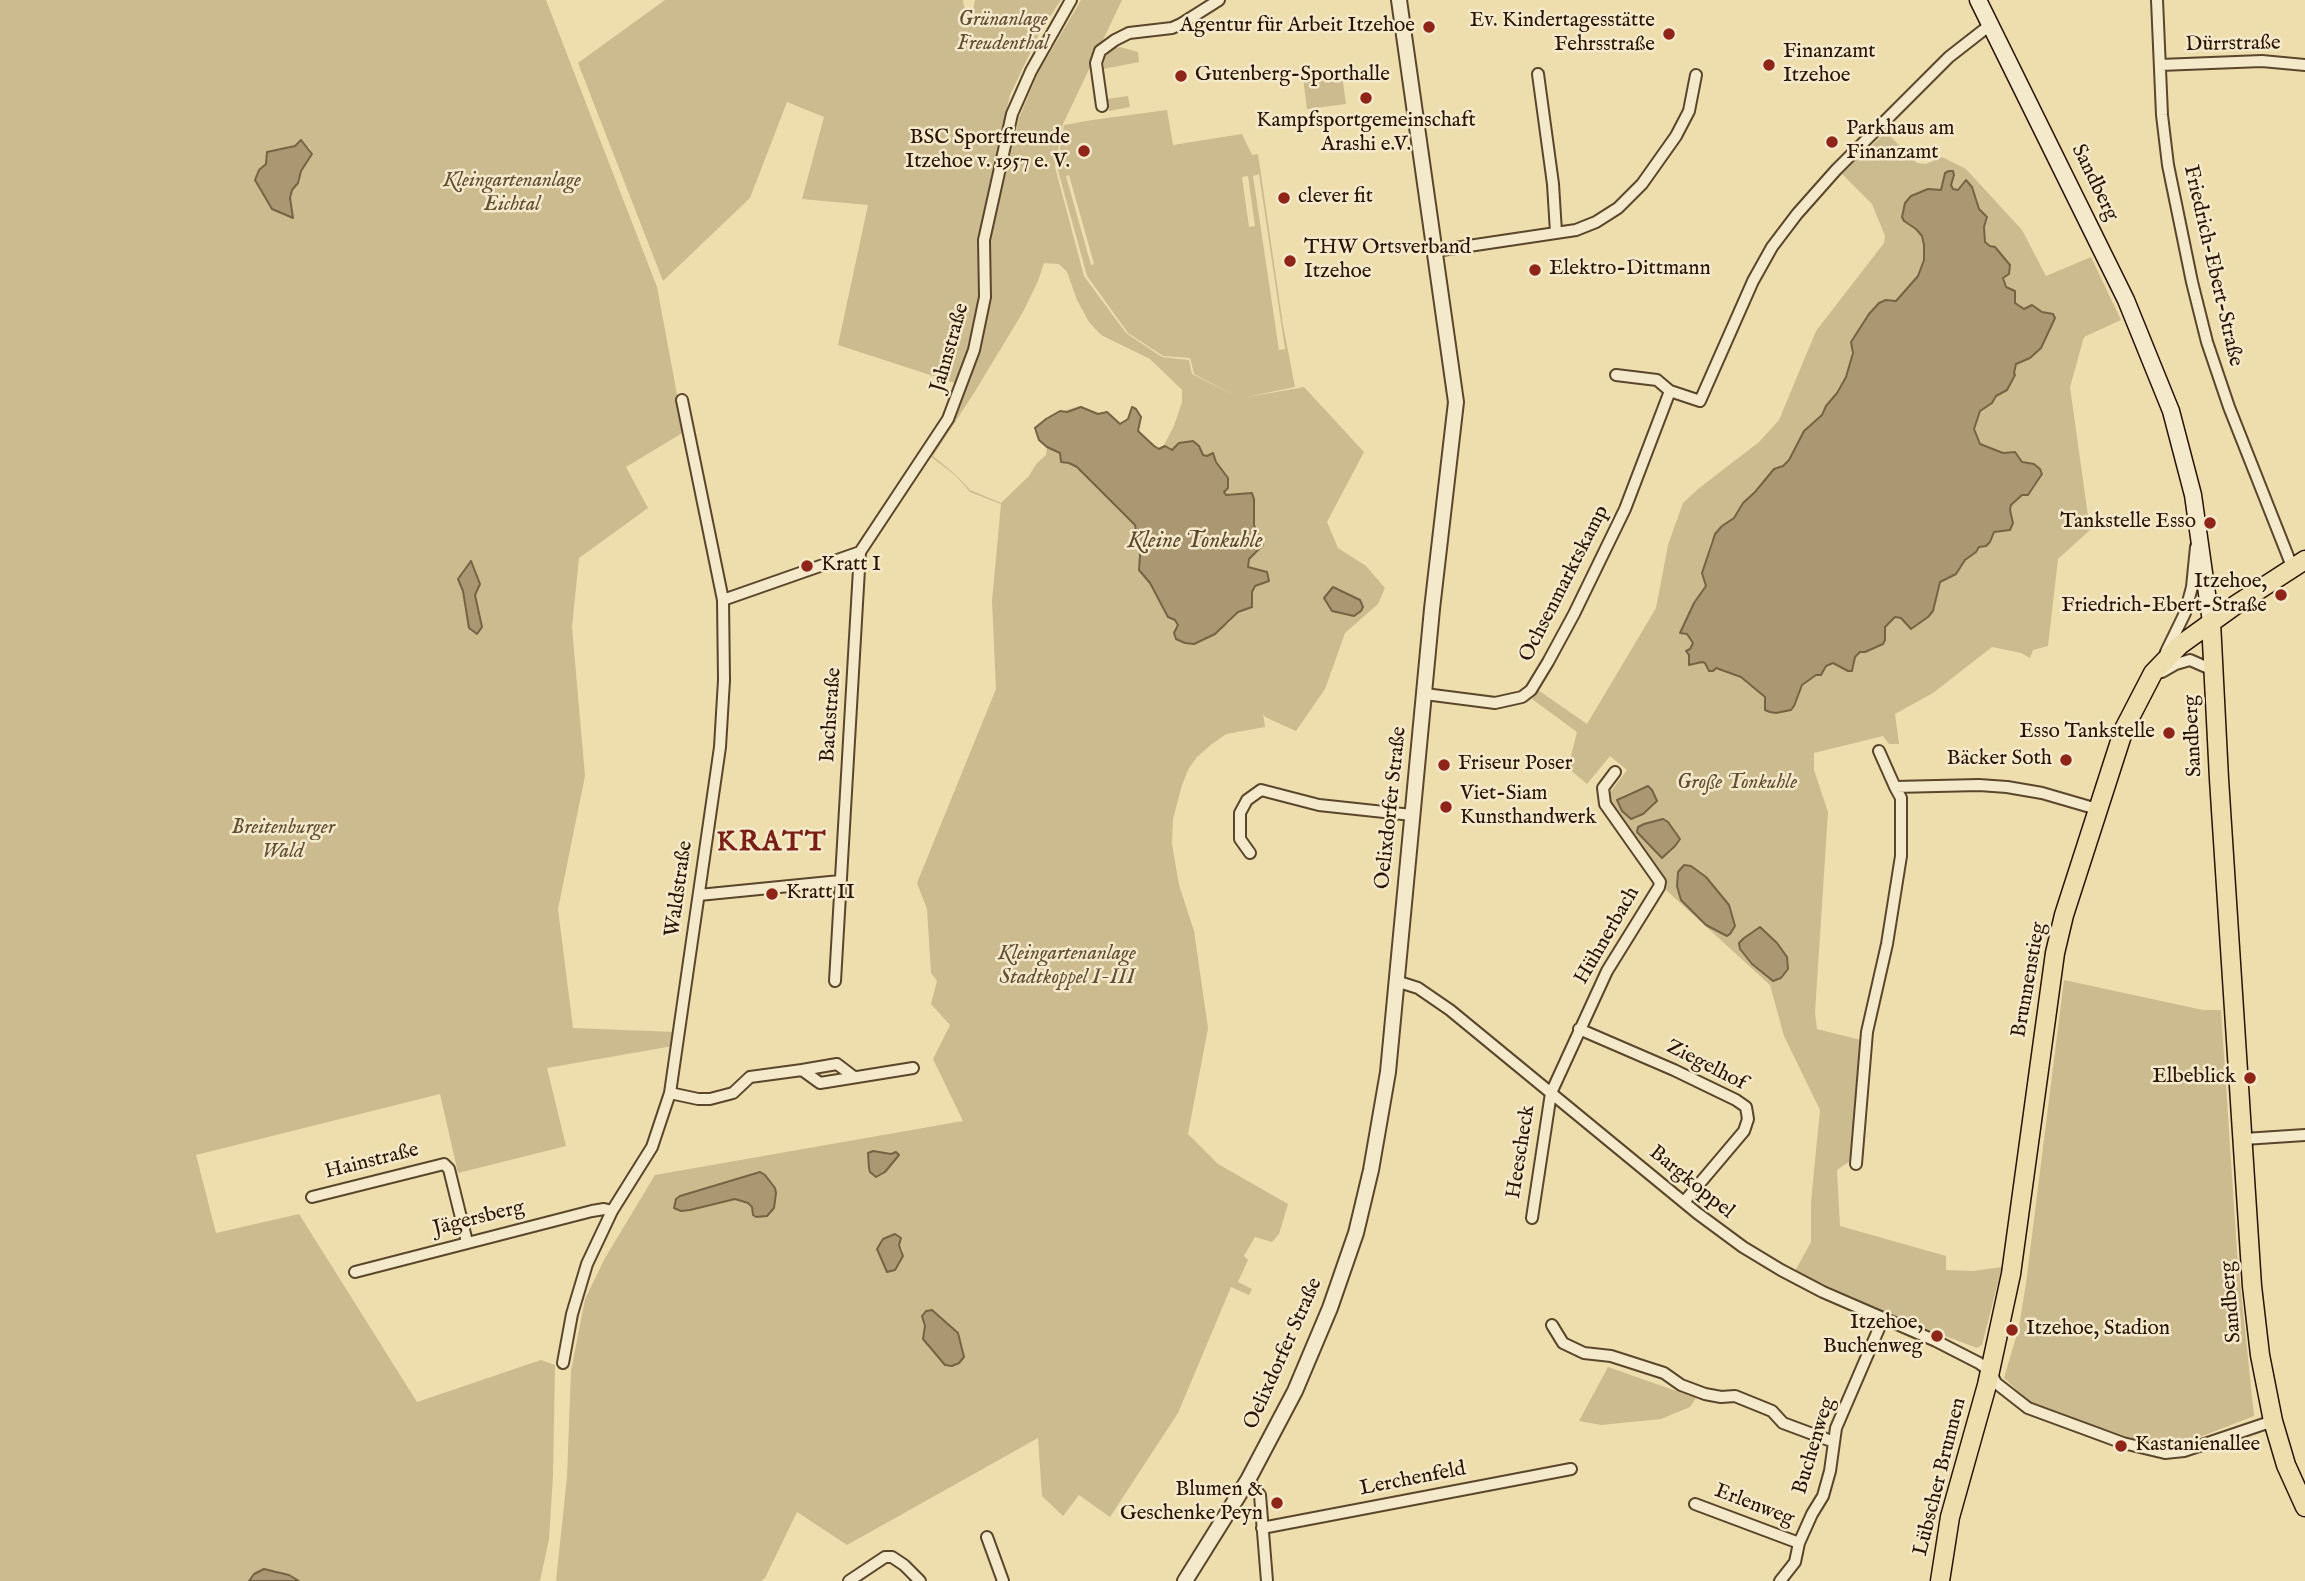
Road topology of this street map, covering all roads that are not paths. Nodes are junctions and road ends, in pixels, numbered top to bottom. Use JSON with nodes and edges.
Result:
{"nodes":[{"id":1,"x":1071,"y":0,"type":"edge"},
{"id":2,"x":1219,"y":0,"type":"edge"},
{"id":3,"x":1399,"y":0,"type":"edge"},
{"id":4,"x":1978,"y":0,"type":"edge"},
{"id":5,"x":2157,"y":0,"type":"edge"},
{"id":6,"x":1990,"y":25,"type":"junction"},
{"id":7,"x":2160,"y":65,"type":"junction"},
{"id":8,"x":2305,"y":65,"type":"edge"},
{"id":9,"x":1538,"y":75,"type":"dead end"},
{"id":10,"x":1696,"y":75,"type":"dead end"},
{"id":11,"x":1102,"y":106,"type":"dead end"},
{"id":12,"x":1556,"y":232,"type":"junction"},
{"id":13,"x":1435,"y":251,"type":"junction"},
{"id":14,"x":1616,"y":375,"type":"dead end"},
{"id":15,"x":1670,"y":391,"type":"junction"},
{"id":16,"x":682,"y":400,"type":"dead end"},
{"id":17,"x":2197,"y":523,"type":"junction"},
{"id":18,"x":860,"y":552,"type":"junction"},
{"id":19,"x":2299,"y":564,"type":"edge"},
{"id":20,"x":723,"y":600,"type":"junction"},
{"id":21,"x":2211,"y":622,"type":"junction"},
{"id":22,"x":2158,"y":667,"type":"junction"},
{"id":23,"x":2213,"y":670,"type":"junction"},
{"id":24,"x":2146,"y":684,"type":"junction"},
{"id":25,"x":1424,"y":694,"type":"junction"},
{"id":26,"x":1878,"y":751,"type":"dead end"},
{"id":27,"x":1615,"y":772,"type":"dead end"},
{"id":28,"x":1895,"y":787,"type":"junction"},
{"id":29,"x":2097,"y":809,"type":"junction"},
{"id":30,"x":1412,"y":815,"type":"junction"},
{"id":31,"x":1250,"y":853,"type":"dead end"},
{"id":32,"x":841,"y":881,"type":"junction"},
{"id":33,"x":699,"y":895,"type":"junction"},
{"id":34,"x":835,"y":981,"type":"dead end"},
{"id":35,"x":1396,"y":981,"type":"junction"},
{"id":36,"x":1580,"y":1028,"type":"junction"},
{"id":37,"x":913,"y":1068,"type":"dead end"},
{"id":38,"x":670,"y":1093,"type":"junction"},
{"id":39,"x":1551,"y":1093,"type":"junction"},
{"id":40,"x":2305,"y":1135,"type":"edge"},
{"id":41,"x":2244,"y":1139,"type":"junction"},
{"id":42,"x":1856,"y":1164,"type":"dead end"},
{"id":43,"x":312,"y":1197,"type":"dead end"},
{"id":44,"x":1684,"y":1202,"type":"junction"},
{"id":45,"x":612,"y":1211,"type":"junction"},
{"id":46,"x":1532,"y":1218,"type":"dead end"},
{"id":47,"x":467,"y":1242,"type":"junction"},
{"id":48,"x":355,"y":1272,"type":"dead end"},
{"id":49,"x":1883,"y":1319,"type":"junction"},
{"id":50,"x":1552,"y":1325,"type":"dead end"},
{"id":51,"x":563,"y":1363,"type":"dead end"},
{"id":52,"x":1989,"y":1378,"type":"junction"},
{"id":53,"x":2273,"y":1421,"type":"junction"},
{"id":54,"x":1834,"y":1442,"type":"junction"},
{"id":55,"x":1571,"y":1469,"type":"dead end"},
{"id":56,"x":1248,"y":1480,"type":"junction"},
{"id":57,"x":1695,"y":1504,"type":"dead end"},
{"id":58,"x":2305,"y":1507,"type":"edge"},
{"id":59,"x":1262,"y":1528,"type":"junction"},
{"id":60,"x":987,"y":1538,"type":"dead end"},
{"id":61,"x":1799,"y":1543,"type":"junction"},
{"id":62,"x":849,"y":1581,"type":"edge"},
{"id":63,"x":920,"y":1581,"type":"edge"},
{"id":64,"x":1003,"y":1581,"type":"edge"},
{"id":65,"x":1185,"y":1581,"type":"edge"},
{"id":66,"x":1267,"y":1581,"type":"edge"},
{"id":67,"x":1780,"y":1581,"type":"edge"},
{"id":68,"x":1940,"y":1581,"type":"edge"}],
"edges":[{"from":1,"to":18,"type":"street","name":"Jahnstraße"},
{"from":2,"to":11,"type":"street"},
{"from":3,"to":13,"type":"street","name":"Oelixdorfer Straße"},
{"from":4,"to":6,"type":"main road","name":"Sandberg"},
{"from":5,"to":7,"type":"street","name":"Friedrich-Ebert-Straße"},
{"from":6,"to":15,"type":"street"},
{"from":6,"to":17,"type":"main road","name":"Sandberg"},
{"from":7,"to":8,"type":"street","name":"Dürrstraße"},
{"from":7,"to":19,"type":"street","name":"Friedrich-Ebert-Straße"},
{"from":9,"to":12,"type":"street"},
{"from":10,"to":12,"type":"street"},
{"from":12,"to":13,"type":"street"},
{"from":13,"to":25,"type":"street","name":"Oelixdorfer Straße"},
{"from":14,"to":15,"type":"street"},
{"from":15,"to":25,"type":"street","name":"Ochsenmarktskamp"},
{"from":16,"to":20,"type":"street","name":"Waldstraße"},
{"from":17,"to":21,"type":"main road","name":"Sandberg"},
{"from":17,"to":22,"type":"street"},
{"from":18,"to":20,"type":"street"},
{"from":18,"to":32,"type":"street","name":"Bachstraße"},
{"from":19,"to":21,"type":"main road","name":"Brunnenstieg"},
{"from":20,"to":33,"type":"street","name":"Waldstraße"},
{"from":21,"to":22,"type":"main road","name":"Brunnenstieg"},
{"from":21,"to":23,"type":"main road","name":"Sandberg"},
{"from":22,"to":24,"type":"main road","name":"Brunnenstieg"},
{"from":23,"to":24,"type":"street"},
{"from":23,"to":41,"type":"main road","name":"Sandberg"},
{"from":24,"to":29,"type":"main road","name":"Brunnenstieg"},
{"from":25,"to":30,"type":"street","name":"Oelixdorfer Straße"},
{"from":26,"to":28,"type":"street"},
{"from":27,"to":36,"type":"street","name":"Hühnerbach"},
{"from":28,"to":29,"type":"street"},
{"from":28,"to":42,"type":"street"},
{"from":29,"to":52,"type":"main road","name":"Brunnenstieg"},
{"from":30,"to":31,"type":"street"},
{"from":30,"to":35,"type":"street","name":"Oelixdorfer Straße"},
{"from":32,"to":33,"type":"street"},
{"from":32,"to":34,"type":"street","name":"Bachstraße"},
{"from":33,"to":38,"type":"street","name":"Waldstraße"},
{"from":35,"to":39,"type":"street","name":"Bargkoppel"},
{"from":35,"to":56,"type":"street","name":"Oelixdorfer Straße"},
{"from":36,"to":39,"type":"street","name":"Hühnerbach"},
{"from":36,"to":44,"type":"street","name":"Ziegelhof"},
{"from":37,"to":38,"type":"street"},
{"from":38,"to":45,"type":"street","name":"Waldstraße"},
{"from":39,"to":44,"type":"street","name":"Bargkoppel"},
{"from":39,"to":46,"type":"street","name":"Heescheck"},
{"from":40,"to":41,"type":"street"},
{"from":41,"to":53,"type":"main road","name":"Sandberg"},
{"from":43,"to":47,"type":"street","name":"Hainstraße"},
{"from":44,"to":49,"type":"street","name":"Bargkoppel"},
{"from":45,"to":47,"type":"street","name":"Jägersberg"},
{"from":45,"to":51,"type":"street","name":"Waldstraße"},
{"from":47,"to":48,"type":"street","name":"Jägersberg"},
{"from":49,"to":52,"type":"street","name":"Bargkoppel"},
{"from":49,"to":54,"type":"street","name":"Buchenweg"},
{"from":50,"to":54,"type":"street"},
{"from":52,"to":53,"type":"street","name":"Bargkoppel"},
{"from":52,"to":68,"type":"main road","name":"Lübscher Brunnen"},
{"from":53,"to":58,"type":"main road","name":"Sandberg"},
{"from":54,"to":61,"type":"street","name":"Buchenweg"},
{"from":55,"to":59,"type":"street","name":"Lerchenfeld"},
{"from":56,"to":59,"type":"street"},
{"from":56,"to":65,"type":"street","name":"Oelixdorfer Straße"},
{"from":57,"to":61,"type":"street","name":"Erlenweg"},
{"from":59,"to":66,"type":"street"},
{"from":60,"to":64,"type":"street"},
{"from":61,"to":67,"type":"street","name":"Buchenweg"},
{"from":62,"to":63,"type":"street"}]}
